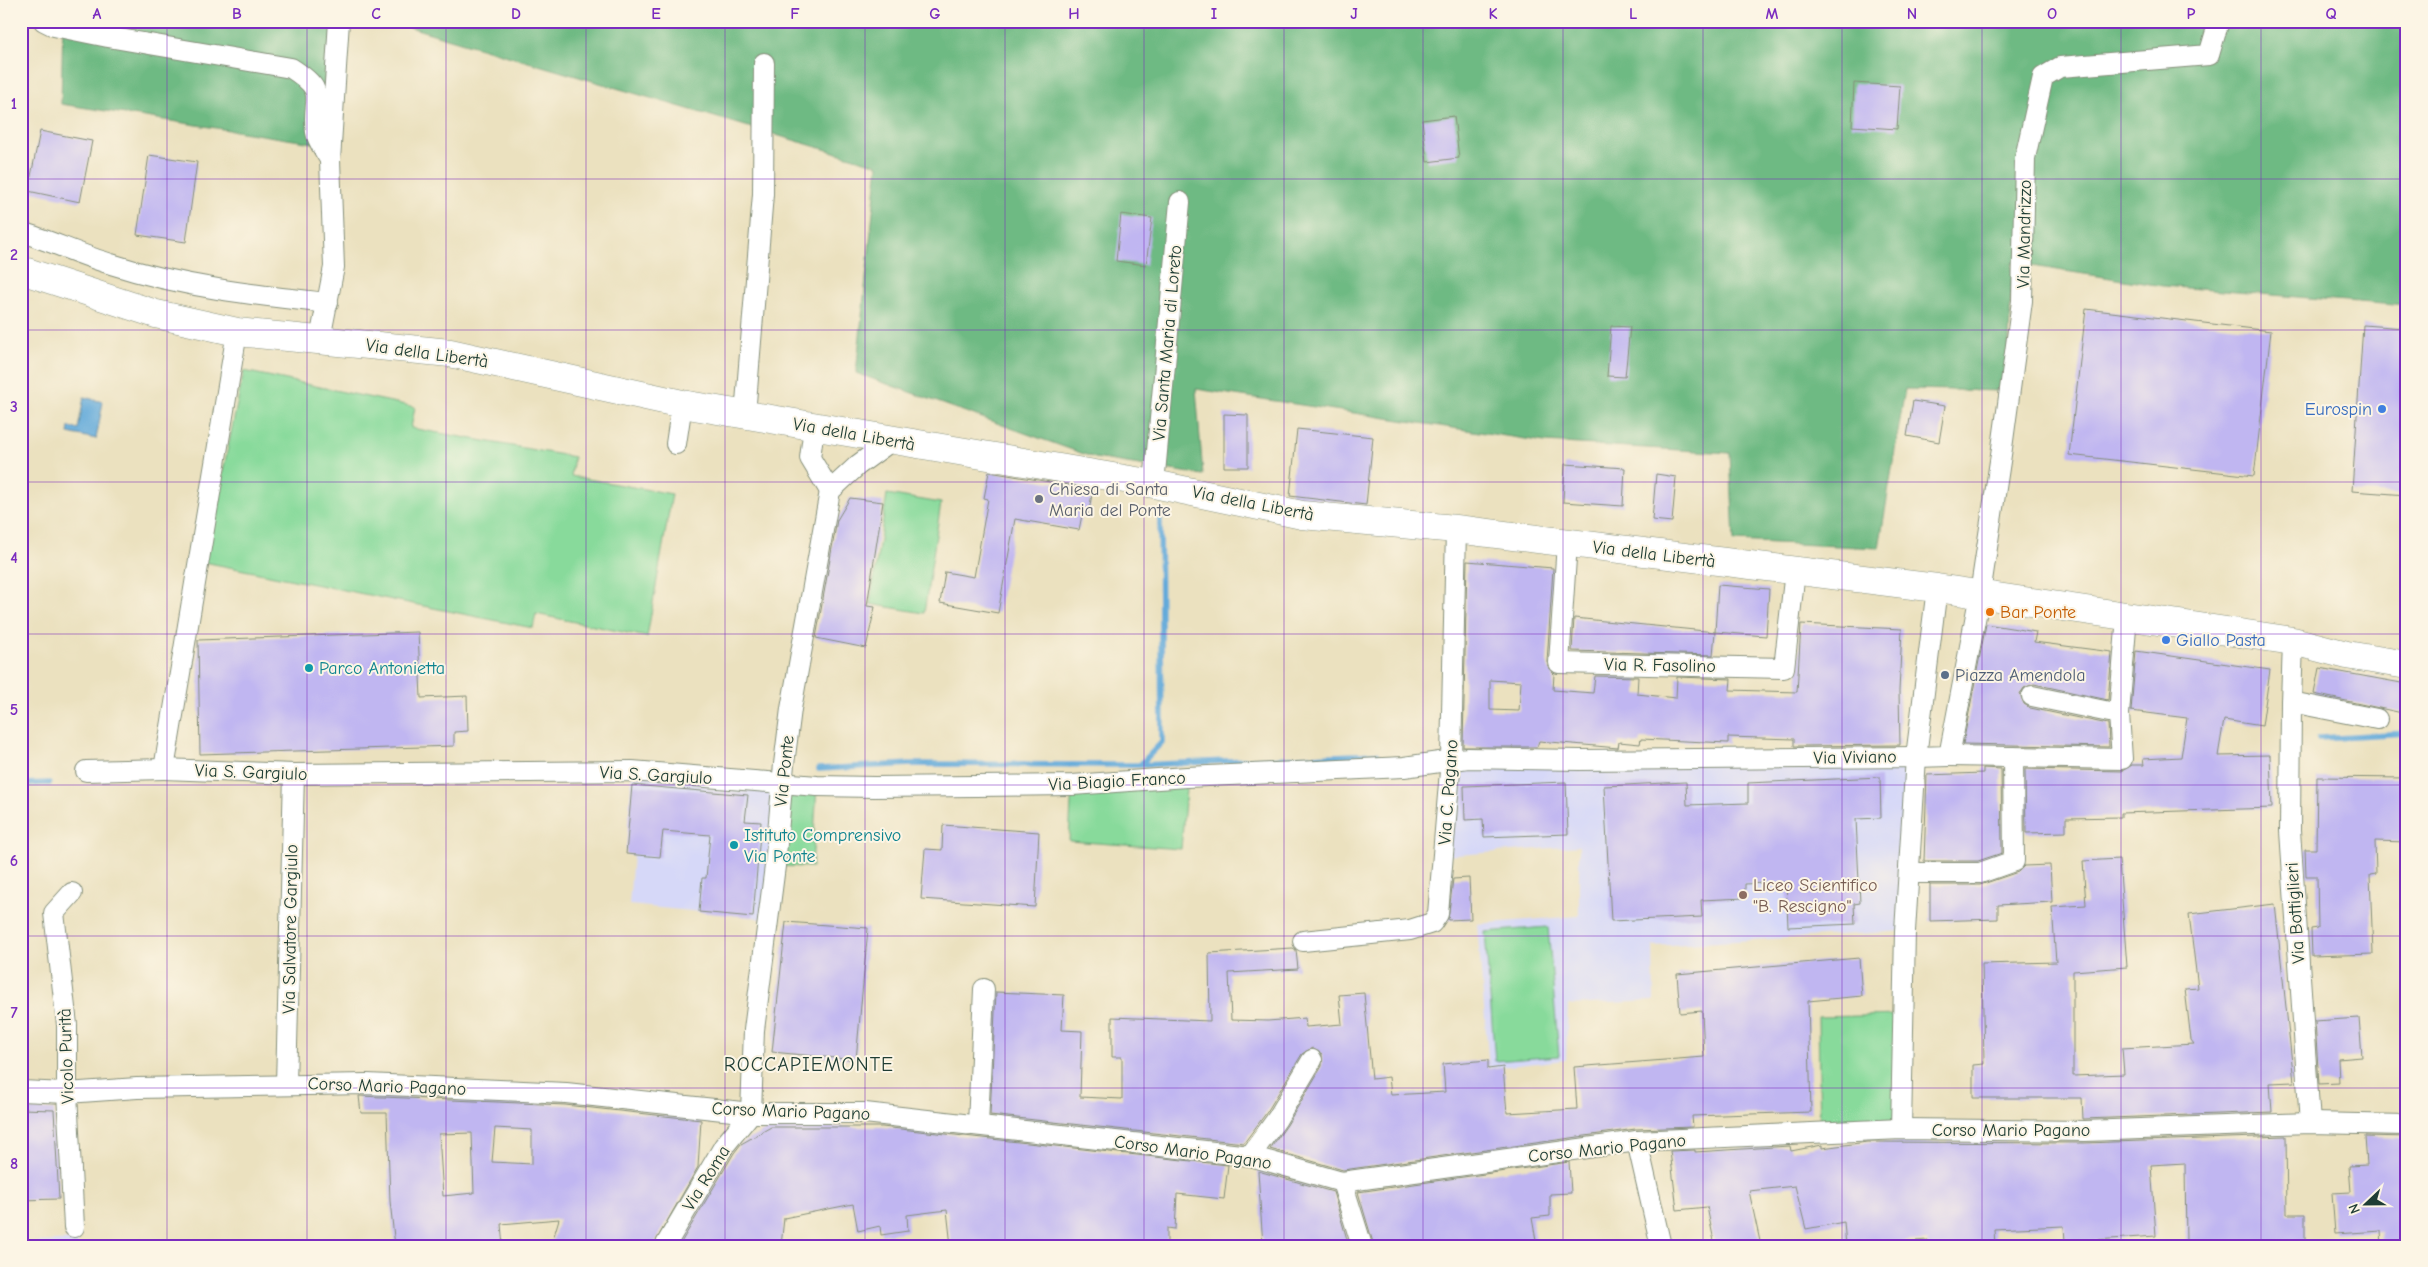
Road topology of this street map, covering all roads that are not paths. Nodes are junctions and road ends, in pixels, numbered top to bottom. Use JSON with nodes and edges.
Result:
{"nodes":[{"id":1,"x":44,"y":21,"type":"edge"},
{"id":2,"x":340,"y":21,"type":"edge"},
{"id":3,"x":2219,"y":21,"type":"edge"},
{"id":4,"x":764,"y":63,"type":"dead end"},
{"id":5,"x":330,"y":160,"type":"junction"},
{"id":6,"x":1180,"y":202,"type":"dead end"},
{"id":7,"x":21,"y":232,"type":"edge"},
{"id":8,"x":21,"y":270,"type":"edge"},
{"id":9,"x":328,"y":303,"type":"junction"},
{"id":10,"x":237,"y":332,"type":"junction"},
{"id":11,"x":320,"y":340,"type":"junction"},
{"id":12,"x":682,"y":404,"type":"junction"},
{"id":13,"x":745,"y":415,"type":"junction"},
{"id":14,"x":814,"y":427,"type":"junction"},
{"id":15,"x":860,"y":435,"type":"junction"},
{"id":16,"x":891,"y":440,"type":"junction"},
{"id":17,"x":676,"y":444,"type":"dead end"},
{"id":18,"x":858,"y":465,"type":"junction"},
{"id":19,"x":1154,"y":484,"type":"junction"},
{"id":20,"x":830,"y":491,"type":"junction"},
{"id":21,"x":1456,"y":529,"type":"junction"},
{"id":22,"x":1567,"y":543,"type":"junction"},
{"id":23,"x":1795,"y":571,"type":"junction"},
{"id":24,"x":1937,"y":588,"type":"junction"},
{"id":25,"x":1980,"y":594,"type":"junction"},
{"id":26,"x":2127,"y":616,"type":"junction"},
{"id":27,"x":2293,"y":641,"type":"junction"},
{"id":28,"x":2407,"y":665,"type":"edge"},
{"id":29,"x":2032,"y":696,"type":"dead end"},
{"id":30,"x":2291,"y":702,"type":"junction"},
{"id":31,"x":2119,"y":714,"type":"junction"},
{"id":32,"x":2377,"y":719,"type":"dead end"},
{"id":33,"x":1949,"y":756,"type":"junction"},
{"id":34,"x":1916,"y":757,"type":"junction"},
{"id":35,"x":2013,"y":757,"type":"junction"},
{"id":36,"x":1451,"y":759,"type":"junction"},
{"id":37,"x":164,"y":769,"type":"junction"},
{"id":38,"x":86,"y":771,"type":"dead end"},
{"id":39,"x":294,"y":774,"type":"junction"},
{"id":40,"x":781,"y":782,"type":"junction"},
{"id":41,"x":1909,"y":873,"type":"junction"},
{"id":42,"x":72,"y":893,"type":"dead end"},
{"id":43,"x":1303,"y":941,"type":"dead end"},
{"id":44,"x":984,"y":990,"type":"dead end"},
{"id":45,"x":1312,"y":1060,"type":"dead end"},
{"id":46,"x":286,"y":1084,"type":"junction"},
{"id":47,"x":21,"y":1092,"type":"edge"},
{"id":48,"x":66,"y":1093,"type":"junction"},
{"id":49,"x":751,"y":1112,"type":"junction"},
{"id":50,"x":2310,"y":1123,"type":"junction"},
{"id":51,"x":978,"y":1125,"type":"junction"},
{"id":52,"x":2407,"y":1125,"type":"edge"},
{"id":53,"x":1901,"y":1129,"type":"junction"},
{"id":54,"x":1637,"y":1141,"type":"junction"},
{"id":55,"x":1250,"y":1156,"type":"junction"},
{"id":56,"x":1342,"y":1182,"type":"junction"},
{"id":57,"x":74,"y":1227,"type":"dead end"},
{"id":58,"x":665,"y":1246,"type":"edge"},
{"id":59,"x":1362,"y":1246,"type":"edge"},
{"id":60,"x":1660,"y":1246,"type":"edge"}],
"edges":[{"from":1,"to":5,"type":"street"},
{"from":2,"to":5,"type":"street"},
{"from":3,"to":25,"type":"street","name":"Via Mandrizzo"},
{"from":4,"to":13,"type":"street"},
{"from":5,"to":9,"type":"street"},
{"from":6,"to":19,"type":"street","name":"Via Santa Maria di Loreto"},
{"from":7,"to":9,"type":"street"},
{"from":8,"to":10,"type":"main road","name":"Via della Libertà"},
{"from":9,"to":11,"type":"street"},
{"from":10,"to":11,"type":"main road","name":"Via della Libertà"},
{"from":10,"to":37,"type":"street"},
{"from":11,"to":12,"type":"main road","name":"Via della Libertà"},
{"from":12,"to":13,"type":"main road","name":"Via della Libertà"},
{"from":12,"to":17,"type":"street"},
{"from":13,"to":14,"type":"main road","name":"Via della Libertà"},
{"from":14,"to":15,"type":"main road","name":"Via della Libertà"},
{"from":14,"to":20,"type":"street"},
{"from":15,"to":16,"type":"main road","name":"Via della Libertà"},
{"from":15,"to":18,"type":"street"},
{"from":16,"to":18,"type":"street"},
{"from":16,"to":19,"type":"main road","name":"Via della Libertà"},
{"from":18,"to":20,"type":"street"},
{"from":19,"to":21,"type":"main road","name":"Via della Libertà"},
{"from":20,"to":40,"type":"street","name":"Via Ponte"},
{"from":21,"to":22,"type":"main road","name":"Via della Libertà"},
{"from":21,"to":36,"type":"street","name":"Via C. Pagano"},
{"from":22,"to":23,"type":"main road","name":"Via della Libertà"},
{"from":22,"to":23,"type":"street","name":"Via R. Fasolino"},
{"from":23,"to":24,"type":"main road","name":"Via della Libertà"},
{"from":24,"to":25,"type":"main road","name":"Via della Libertà"},
{"from":24,"to":34,"type":"street"},
{"from":25,"to":26,"type":"main road","name":"Via della Libertà"},
{"from":25,"to":33,"type":"street"},
{"from":26,"to":27,"type":"main road","name":"Via della Libertà"},
{"from":26,"to":31,"type":"street"},
{"from":27,"to":28,"type":"main road","name":"Via della Libertà"},
{"from":27,"to":30,"type":"street","name":"Via Bottiglieri"},
{"from":29,"to":31,"type":"street"},
{"from":30,"to":32,"type":"street"},
{"from":30,"to":50,"type":"street","name":"Via Bottiglieri"},
{"from":31,"to":35,"type":"street"},
{"from":33,"to":34,"type":"street"},
{"from":33,"to":35,"type":"street"},
{"from":34,"to":36,"type":"street","name":"Via Viviano"},
{"from":34,"to":41,"type":"street","name":"Via Viviano"},
{"from":35,"to":41,"type":"street"},
{"from":36,"to":40,"type":"street","name":"Via Biagio Franco"},
{"from":36,"to":43,"type":"street","name":"Via C. Pagano"},
{"from":37,"to":38,"type":"street","name":"Via S. Gargiulo"},
{"from":37,"to":39,"type":"street","name":"Via S. Gargiulo"},
{"from":39,"to":40,"type":"street","name":"Via S. Gargiulo"},
{"from":39,"to":46,"type":"street","name":"Via Salvatore Gargiulo"},
{"from":40,"to":49,"type":"street","name":"Via Ponte"},
{"from":41,"to":53,"type":"street","name":"Via Viviano"},
{"from":42,"to":48,"type":"street","name":"Vicolo Purità"},
{"from":44,"to":51,"type":"street"},
{"from":45,"to":55,"type":"street"},
{"from":46,"to":48,"type":"street","name":"Corso Mario Pagano"},
{"from":46,"to":49,"type":"street","name":"Corso Mario Pagano"},
{"from":47,"to":48,"type":"street","name":"Corso Mario Pagano"},
{"from":48,"to":57,"type":"street","name":"Vicolo Purità"},
{"from":49,"to":51,"type":"street","name":"Corso Mario Pagano"},
{"from":49,"to":58,"type":"street","name":"Via Roma"},
{"from":50,"to":52,"type":"street","name":"Corso Mario Pagano"},
{"from":50,"to":53,"type":"street","name":"Corso Mario Pagano"},
{"from":51,"to":55,"type":"street","name":"Corso Mario Pagano"},
{"from":53,"to":54,"type":"street","name":"Corso Mario Pagano"},
{"from":54,"to":56,"type":"street","name":"Corso Mario Pagano"},
{"from":54,"to":60,"type":"street"},
{"from":55,"to":56,"type":"street","name":"Corso Mario Pagano"},
{"from":56,"to":59,"type":"street"}]}
